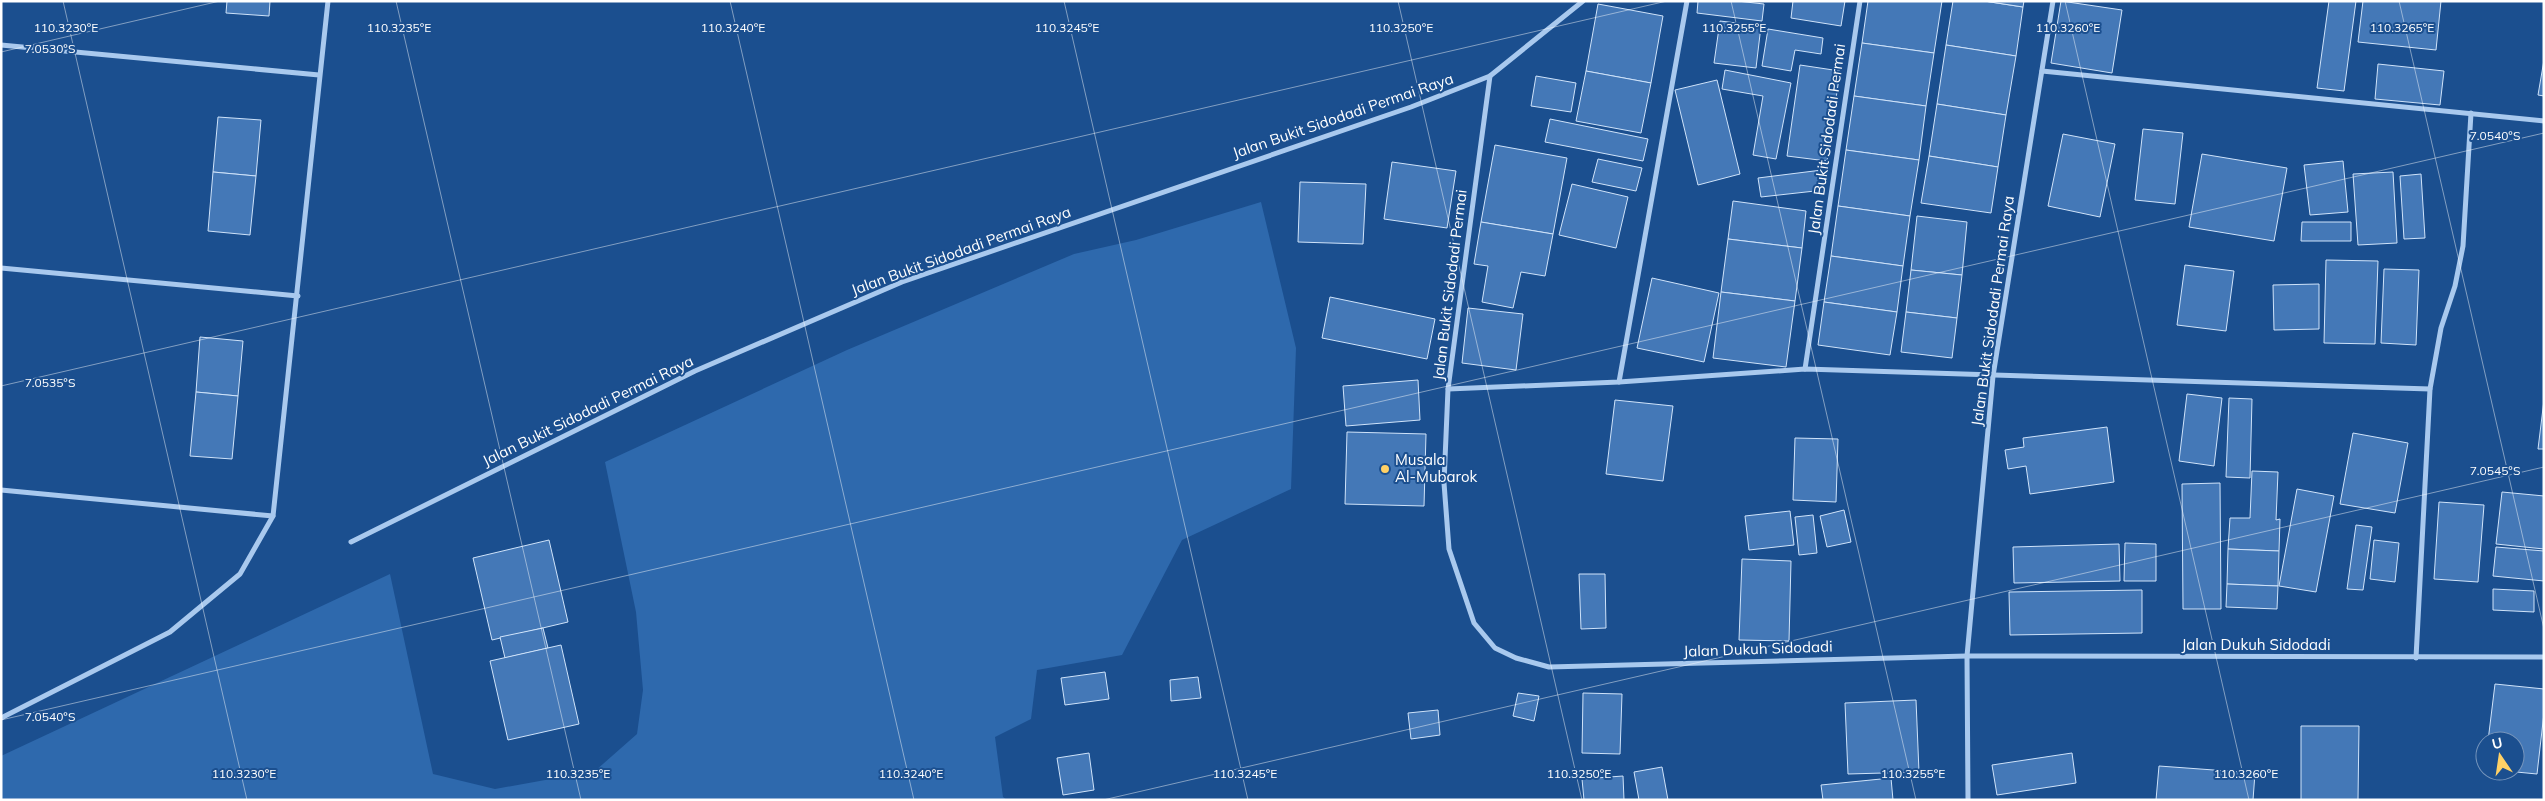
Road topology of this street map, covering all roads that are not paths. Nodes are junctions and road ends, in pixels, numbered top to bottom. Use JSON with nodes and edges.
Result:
{"nodes":[{"id":1,"x":328,"y":1,"type":"edge"},
{"id":2,"x":1583,"y":1,"type":"edge"},
{"id":3,"x":1687,"y":1,"type":"edge"},
{"id":4,"x":1860,"y":1,"type":"edge"},
{"id":5,"x":2052,"y":1,"type":"edge"},
{"id":6,"x":1,"y":45,"type":"edge"},
{"id":7,"x":2042,"y":71,"type":"junction"},
{"id":8,"x":319,"y":75,"type":"junction"},
{"id":9,"x":1490,"y":76,"type":"junction"},
{"id":10,"x":2471,"y":113,"type":"junction"},
{"id":11,"x":2544,"y":121,"type":"edge"},
{"id":12,"x":1,"y":268,"type":"edge"},
{"id":13,"x":298,"y":296,"type":"junction"},
{"id":14,"x":1805,"y":369,"type":"junction"},
{"id":15,"x":1993,"y":376,"type":"junction"},
{"id":16,"x":1619,"y":382,"type":"junction"},
{"id":17,"x":1448,"y":389,"type":"junction"},
{"id":18,"x":2430,"y":389,"type":"junction"},
{"id":19,"x":1,"y":490,"type":"edge"},
{"id":20,"x":273,"y":516,"type":"junction"},
{"id":21,"x":351,"y":542,"type":"dead end"},
{"id":22,"x":1967,"y":656,"type":"junction"},
{"id":23,"x":2544,"y":657,"type":"edge"},
{"id":24,"x":2416,"y":658,"type":"junction"},
{"id":25,"x":1,"y":718,"type":"edge"},
{"id":26,"x":1968,"y":800,"type":"edge"}],
"edges":[{"from":1,"to":8,"type":"street"},
{"from":2,"to":9,"type":"street","name":"Jalan Bukit Sidodadi Permai Raya"},
{"from":3,"to":16,"type":"street"},
{"from":4,"to":14,"type":"street","name":"Jalan Bukit Sidodadi Permai"},
{"from":5,"to":7,"type":"street","name":"Jalan Bukit Sidodadi Permai Raya"},
{"from":6,"to":8,"type":"street"},
{"from":7,"to":10,"type":"street"},
{"from":7,"to":15,"type":"street","name":"Jalan Bukit Sidodadi Permai Raya"},
{"from":8,"to":13,"type":"street"},
{"from":9,"to":17,"type":"street","name":"Jalan Bukit Sidodadi Permai"},
{"from":9,"to":21,"type":"street","name":"Jalan Bukit Sidodadi Permai Raya"},
{"from":10,"to":11,"type":"street"},
{"from":10,"to":18,"type":"street"},
{"from":12,"to":13,"type":"street"},
{"from":13,"to":20,"type":"street"},
{"from":14,"to":15,"type":"street","name":"Jalan Bukit Sidodadi Permai"},
{"from":14,"to":16,"type":"street","name":"Jalan Bukit Sidodadi Permai"},
{"from":15,"to":18,"type":"street"},
{"from":15,"to":22,"type":"street","name":"Jalan Bukit Sidodadi Permai Raya"},
{"from":16,"to":17,"type":"street","name":"Jalan Bukit Sidodadi Permai"},
{"from":17,"to":22,"type":"street","name":"Jalan Dukuh Sidodadi"},
{"from":18,"to":24,"type":"street"},
{"from":19,"to":20,"type":"street"},
{"from":20,"to":25,"type":"street"},
{"from":22,"to":24,"type":"street","name":"Jalan Dukuh Sidodadi"},
{"from":22,"to":26,"type":"street"},
{"from":23,"to":24,"type":"street","name":"Jalan Dukuh Sidodadi"}]}
